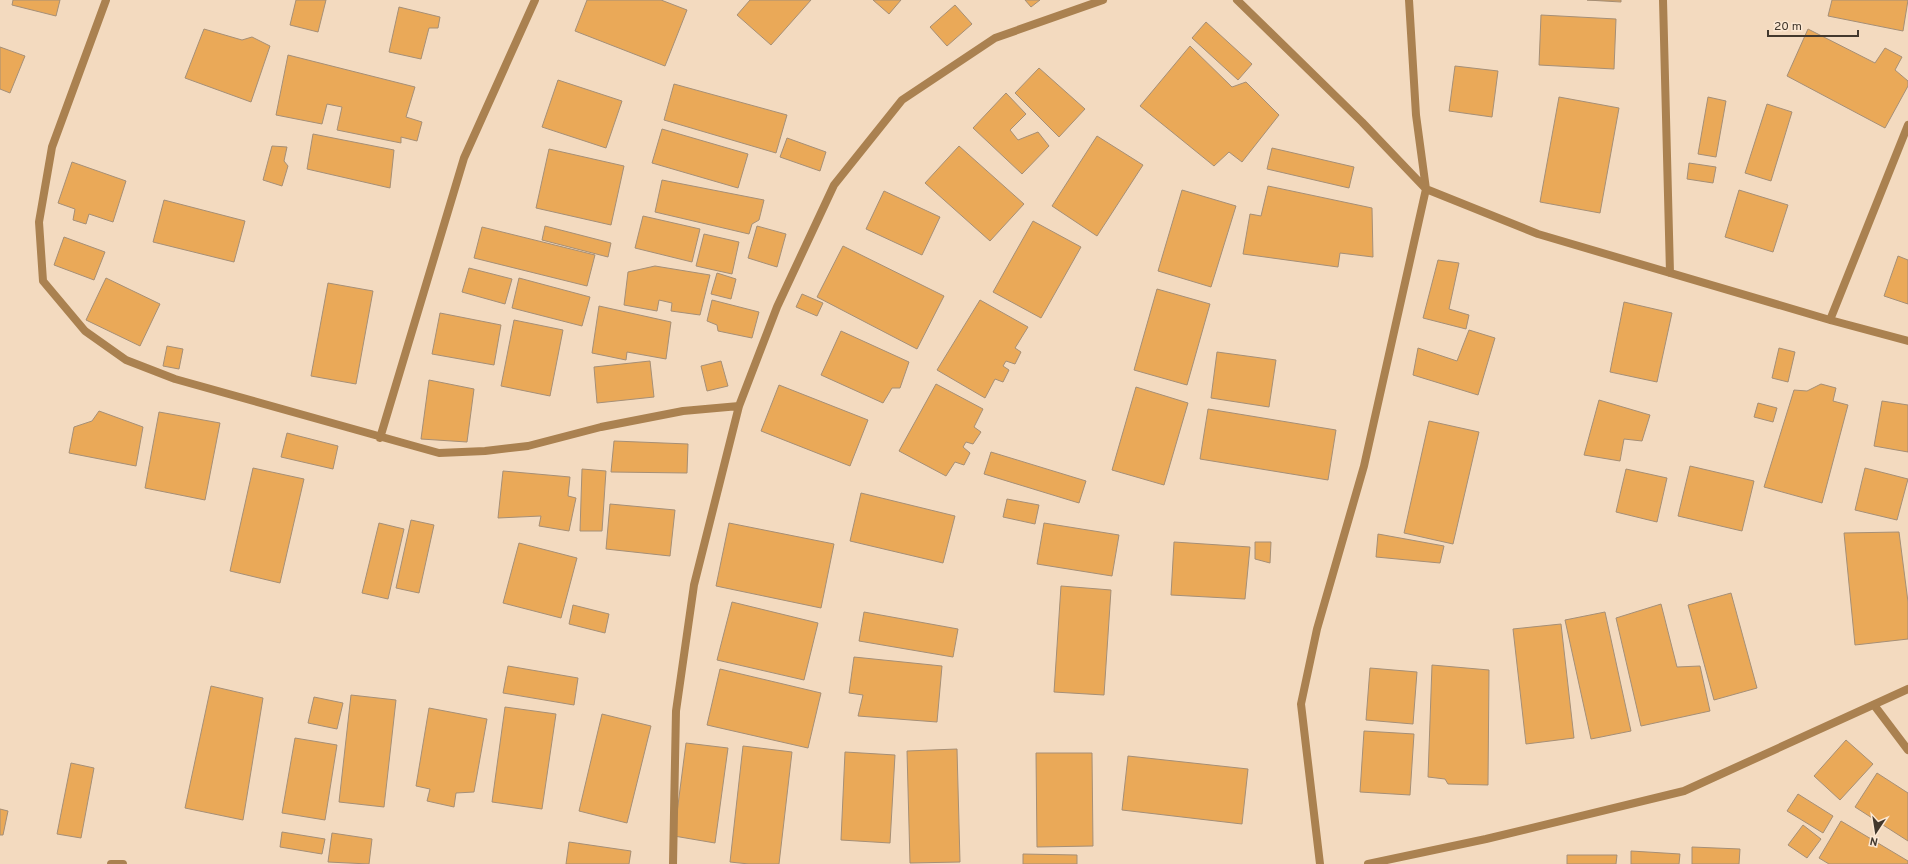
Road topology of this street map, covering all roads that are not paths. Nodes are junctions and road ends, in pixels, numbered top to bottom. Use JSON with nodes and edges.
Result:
{"nodes":[{"id":1,"x":106,"y":0,"type":"edge"},
{"id":2,"x":534,"y":0,"type":"edge"},
{"id":3,"x":1103,"y":0,"type":"edge"},
{"id":4,"x":1237,"y":0,"type":"edge"},
{"id":5,"x":1409,"y":0,"type":"edge"},
{"id":6,"x":1663,"y":0,"type":"edge"},
{"id":7,"x":1908,"y":125,"type":"edge"},
{"id":8,"x":1426,"y":189,"type":"junction"},
{"id":9,"x":1670,"y":273,"type":"junction"},
{"id":10,"x":1830,"y":320,"type":"junction"},
{"id":11,"x":1908,"y":341,"type":"edge"},
{"id":12,"x":739,"y":406,"type":"junction"},
{"id":13,"x":380,"y":438,"type":"junction"},
{"id":14,"x":1908,"y":689,"type":"edge"},
{"id":15,"x":1874,"y":704,"type":"junction"},
{"id":16,"x":1908,"y":750,"type":"edge"},
{"id":17,"x":111,"y":864,"type":"edge"},
{"id":18,"x":123,"y":864,"type":"edge"},
{"id":19,"x":673,"y":864,"type":"edge"},
{"id":20,"x":1320,"y":864,"type":"edge"},
{"id":21,"x":1368,"y":864,"type":"edge"}],
"edges":[{"from":1,"to":13,"type":"street"},
{"from":2,"to":13,"type":"street"},
{"from":3,"to":12,"type":"street"},
{"from":4,"to":8,"type":"street"},
{"from":5,"to":8,"type":"street"},
{"from":6,"to":9,"type":"street"},
{"from":7,"to":10,"type":"street"},
{"from":8,"to":9,"type":"street"},
{"from":8,"to":20,"type":"street"},
{"from":9,"to":10,"type":"street"},
{"from":10,"to":11,"type":"street"},
{"from":12,"to":13,"type":"street"},
{"from":12,"to":19,"type":"street"},
{"from":14,"to":15,"type":"street"},
{"from":15,"to":16,"type":"street"},
{"from":15,"to":21,"type":"street"},
{"from":17,"to":18,"type":"street"}]}
